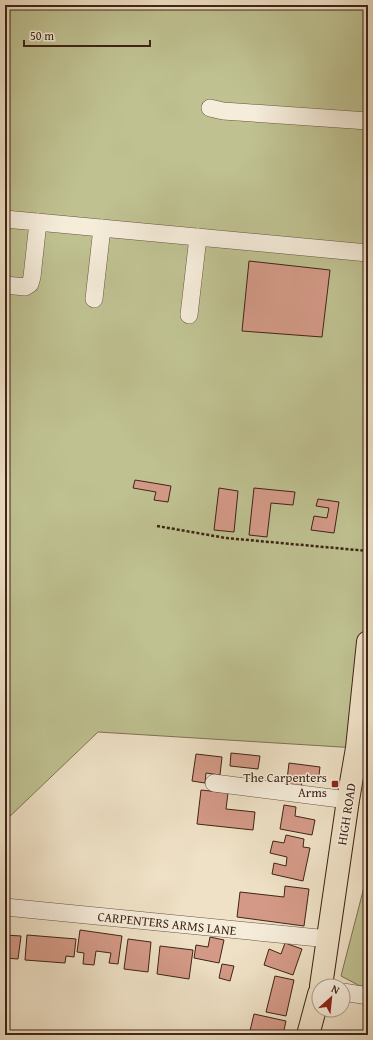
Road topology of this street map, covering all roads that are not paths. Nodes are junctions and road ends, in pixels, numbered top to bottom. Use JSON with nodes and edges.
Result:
{"nodes":[{"id":1,"x":210,"y":108,"type":"dead end"},
{"id":2,"x":368,"y":121,"type":"edge"},
{"id":3,"x":5,"y":219,"type":"edge"},
{"id":4,"x":38,"y":222,"type":"junction"},
{"id":5,"x":102,"y":228,"type":"junction"},
{"id":6,"x":198,"y":237,"type":"junction"},
{"id":7,"x":368,"y":253,"type":"edge"},
{"id":8,"x":5,"y":285,"type":"edge"},
{"id":9,"x":94,"y":299,"type":"dead end"},
{"id":10,"x":189,"y":315,"type":"dead end"},
{"id":11,"x":368,"y":642,"type":"edge"},
{"id":12,"x":214,"y":783,"type":"dead end"},
{"id":13,"x":348,"y":800,"type":"junction"},
{"id":14,"x":5,"y":907,"type":"edge"},
{"id":15,"x":328,"y":939,"type":"junction"},
{"id":16,"x":322,"y":978,"type":"edge"},
{"id":17,"x":351,"y":993,"type":"edge"},
{"id":18,"x":368,"y":996,"type":"edge"},
{"id":19,"x":313,"y":1018,"type":"edge"},
{"id":20,"x":308,"y":1035,"type":"edge"}],
"edges":[{"from":1,"to":2,"type":"street"},
{"from":3,"to":4,"type":"street"},
{"from":4,"to":5,"type":"street"},
{"from":4,"to":8,"type":"street"},
{"from":5,"to":6,"type":"street"},
{"from":5,"to":9,"type":"street"},
{"from":6,"to":7,"type":"street"},
{"from":6,"to":10,"type":"street"},
{"from":11,"to":13,"type":"main road","name":"HIGH ROAD"},
{"from":12,"to":13,"type":"street"},
{"from":13,"to":15,"type":"main road","name":"HIGH ROAD"},
{"from":14,"to":15,"type":"street","name":"CARPENTERS ARMS LANE"},
{"from":15,"to":16,"type":"main road","name":"HIGH ROAD"},
{"from":17,"to":18,"type":"street"},
{"from":19,"to":20,"type":"main road"}]}
